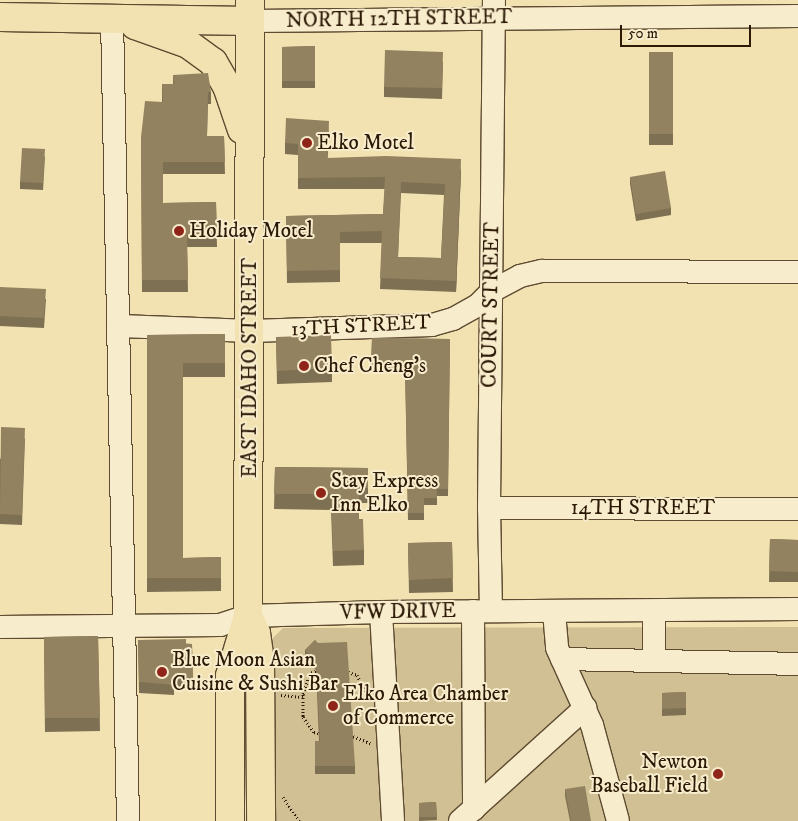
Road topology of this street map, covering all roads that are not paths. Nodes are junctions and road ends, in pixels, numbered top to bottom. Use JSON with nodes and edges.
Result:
{"nodes":[{"id":1,"x":664,"y":8,"type":"edge"},
{"id":2,"x":494,"y":9,"type":"edge"},
{"id":3,"x":250,"y":11,"type":"edge"},
{"id":4,"x":798,"y":16,"type":"edge"},
{"id":5,"x":0,"y":17,"type":"edge"},
{"id":6,"x":112,"y":17,"type":"junction"},
{"id":7,"x":250,"y":154,"type":"junction"},
{"id":8,"x":798,"y":272,"type":"edge"},
{"id":9,"x":492,"y":291,"type":"junction"},
{"id":10,"x":120,"y":326,"type":"junction"},
{"id":11,"x":251,"y":331,"type":"junction"},
{"id":12,"x":489,"y":508,"type":"junction"},
{"id":13,"x":798,"y":509,"type":"edge"},
{"id":14,"x":798,"y":609,"type":"edge"},
{"id":15,"x":482,"y":610,"type":"junction"},
{"id":16,"x":654,"y":611,"type":"junction"},
{"id":17,"x":381,"y":612,"type":"junction"},
{"id":18,"x":554,"y":612,"type":"junction"},
{"id":19,"x":248,"y":616,"type":"junction"},
{"id":20,"x":0,"y":626,"type":"edge"},
{"id":21,"x":126,"y":626,"type":"junction"},
{"id":22,"x":562,"y":659,"type":"junction"},
{"id":23,"x":654,"y":661,"type":"junction"},
{"id":24,"x":798,"y":664,"type":"edge"},
{"id":25,"x":585,"y":708,"type":"junction"},
{"id":26,"x":467,"y":815,"type":"edge"},
{"id":27,"x":128,"y":821,"type":"edge"},
{"id":28,"x":230,"y":821,"type":"edge"},
{"id":29,"x":261,"y":821,"type":"edge"},
{"id":30,"x":393,"y":821,"type":"edge"},
{"id":31,"x":618,"y":821,"type":"edge"}],
"edges":[{"from":1,"to":2,"type":"street","name":"NORTH 12TH STREET"},
{"from":1,"to":4,"type":"street","name":"NORTH 12TH STREET"},
{"from":2,"to":3,"type":"street","name":"NORTH 12TH STREET"},
{"from":2,"to":9,"type":"street","name":"COURT STREET"},
{"from":3,"to":6,"type":"main road","name":"NORTH 12TH STREET"},
{"from":3,"to":7,"type":"main road","name":"EAST IDAHO STREET"},
{"from":5,"to":6,"type":"main road","name":"NORTH 12TH STREET"},
{"from":6,"to":7,"type":"main road"},
{"from":6,"to":10,"type":"street"},
{"from":7,"to":11,"type":"main road","name":"EAST IDAHO STREET"},
{"from":8,"to":9,"type":"street","name":"13TH STREET"},
{"from":9,"to":11,"type":"street","name":"13TH STREET"},
{"from":9,"to":12,"type":"street","name":"COURT STREET"},
{"from":10,"to":11,"type":"street","name":"13TH STREET"},
{"from":10,"to":21,"type":"street"},
{"from":11,"to":19,"type":"main road","name":"EAST IDAHO STREET"},
{"from":12,"to":13,"type":"street","name":"14TH STREET"},
{"from":12,"to":15,"type":"street","name":"COURT STREET"},
{"from":14,"to":16,"type":"street","name":"VFW DRIVE"},
{"from":15,"to":17,"type":"street","name":"VFW DRIVE"},
{"from":15,"to":18,"type":"street","name":"VFW DRIVE"},
{"from":15,"to":26,"type":"street","name":"COURT STREET"},
{"from":16,"to":18,"type":"street","name":"VFW DRIVE"},
{"from":16,"to":23,"type":"street"},
{"from":17,"to":19,"type":"street","name":"VFW DRIVE"},
{"from":17,"to":30,"type":"street"},
{"from":18,"to":22,"type":"street"},
{"from":19,"to":21,"type":"street","name":"VFW DRIVE"},
{"from":19,"to":28,"type":"main road","name":"EAST IDAHO STREET"},
{"from":19,"to":29,"type":"main road","name":"EAST IDAHO STREET"},
{"from":20,"to":21,"type":"street","name":"VFW DRIVE"},
{"from":21,"to":27,"type":"street"},
{"from":22,"to":23,"type":"street"},
{"from":22,"to":25,"type":"street"},
{"from":23,"to":24,"type":"street"},
{"from":25,"to":26,"type":"street"},
{"from":25,"to":31,"type":"street"}]}
